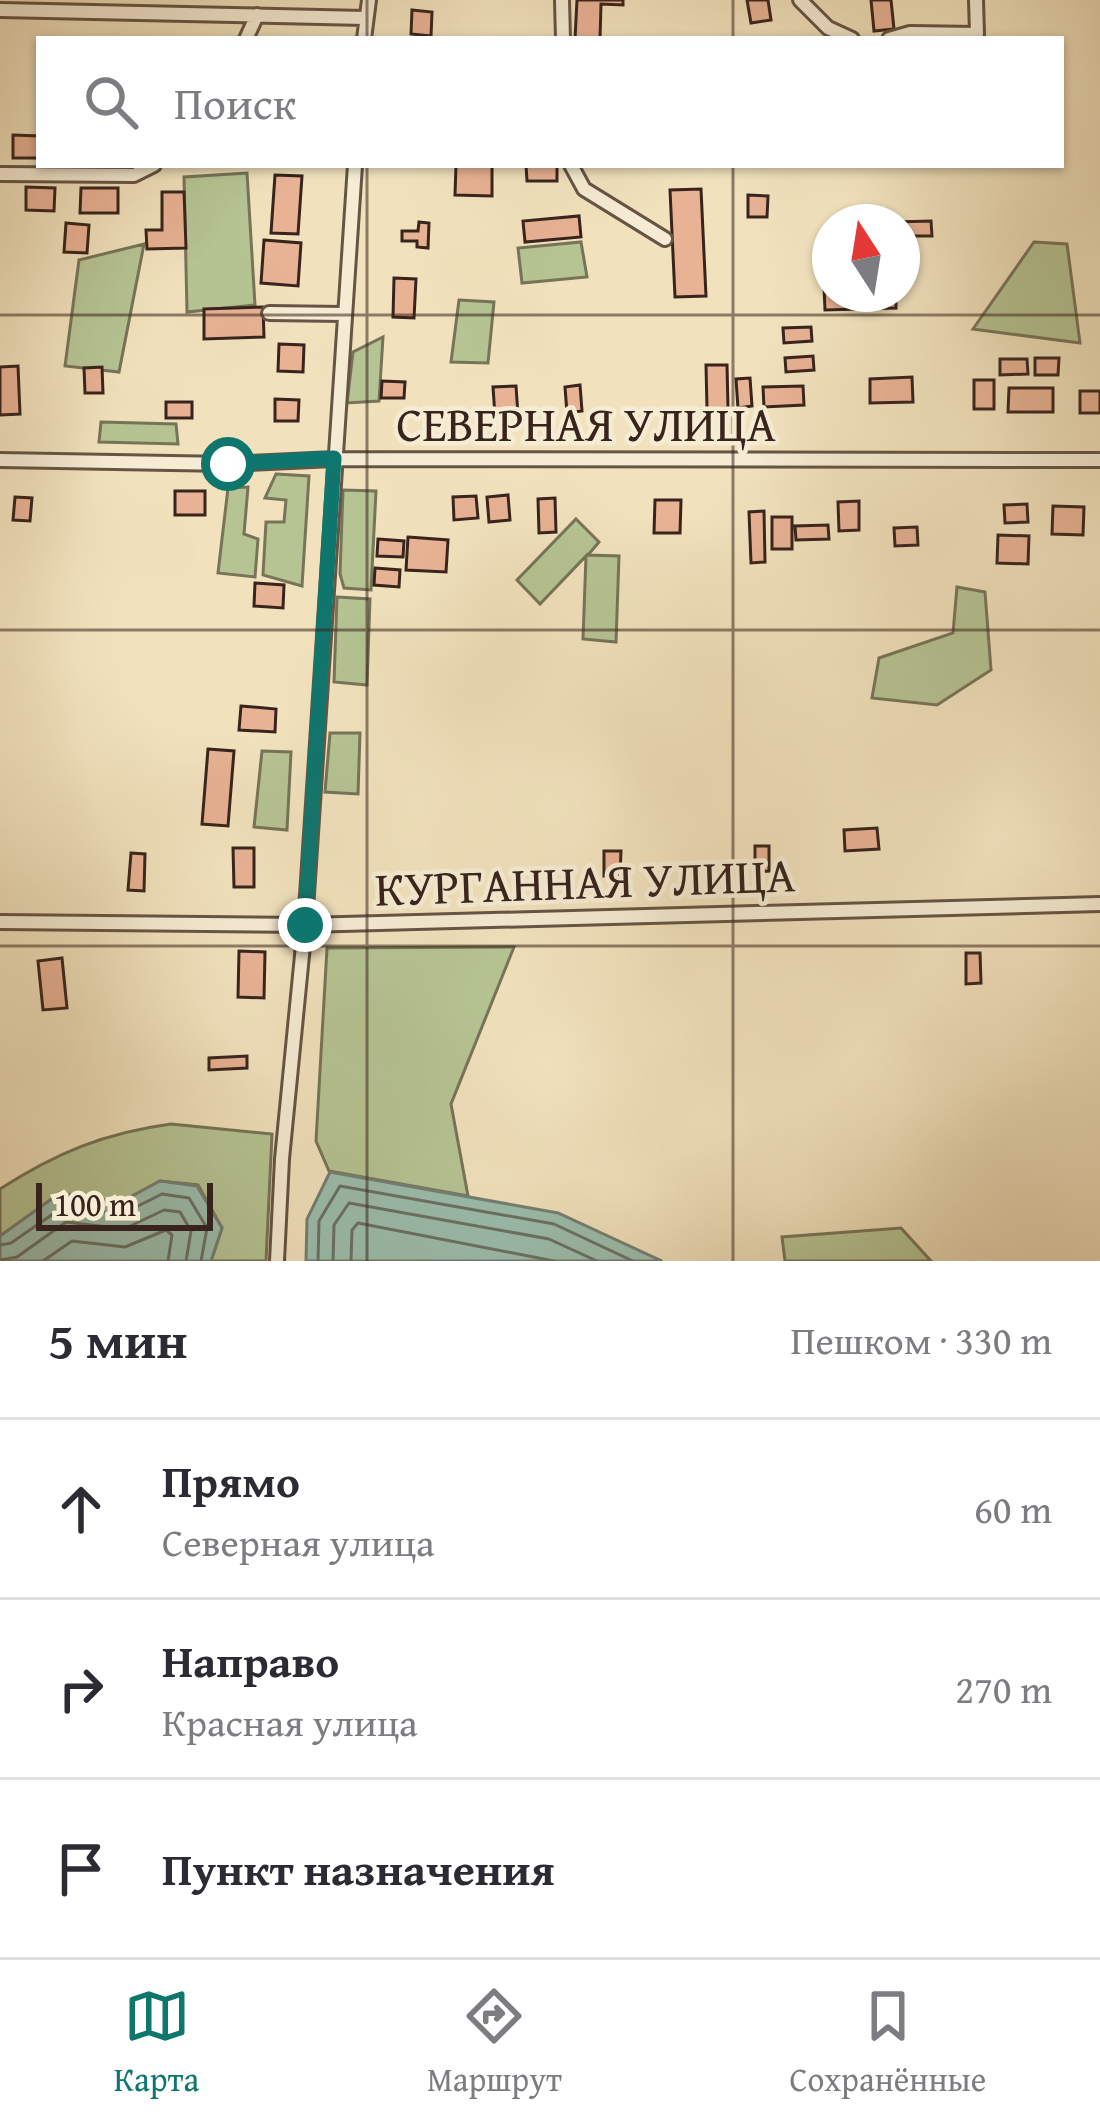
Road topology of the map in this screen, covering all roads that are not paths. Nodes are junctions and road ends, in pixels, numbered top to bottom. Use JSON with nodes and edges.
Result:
{"nodes":[{"id":1,"x":369,"y":0,"type":"edge"},
{"id":2,"x":562,"y":0,"type":"edge"},
{"id":3,"x":800,"y":0,"type":"edge"},
{"id":4,"x":976,"y":0,"type":"edge"},
{"id":5,"x":0,"y":10,"type":"edge"},
{"id":6,"x":257,"y":15,"type":"junction"},
{"id":7,"x":365,"y":17,"type":"junction"},
{"id":8,"x":247,"y":36,"type":"edge"},
{"id":9,"x":364,"y":36,"type":"edge"},
{"id":10,"x":563,"y":36,"type":"edge"},
{"id":11,"x":845,"y":36,"type":"edge"},
{"id":12,"x":900,"y":36,"type":"edge"},
{"id":13,"x":148,"y":168,"type":"edge"},
{"id":14,"x":355,"y":168,"type":"edge"},
{"id":15,"x":573,"y":168,"type":"edge"},
{"id":16,"x":0,"y":174,"type":"edge"},
{"id":17,"x":665,"y":239,"type":"dead end"},
{"id":18,"x":269,"y":313,"type":"dead end"},
{"id":19,"x":344,"y":314,"type":"junction"},
{"id":20,"x":334,"y":458,"type":"junction"},
{"id":21,"x":0,"y":460,"type":"edge"},
{"id":22,"x":1100,"y":460,"type":"edge"},
{"id":23,"x":1100,"y":904,"type":"edge"},
{"id":24,"x":0,"y":922,"type":"edge"},
{"id":25,"x":305,"y":925,"type":"junction"},
{"id":26,"x":277,"y":1261,"type":"edge"}],
"edges":[{"from":1,"to":7,"type":"street"},
{"from":2,"to":10,"type":"street"},
{"from":3,"to":11,"type":"street"},
{"from":4,"to":12,"type":"street"},
{"from":5,"to":6,"type":"street"},
{"from":6,"to":7,"type":"street"},
{"from":6,"to":8,"type":"street"},
{"from":7,"to":9,"type":"street"},
{"from":13,"to":16,"type":"street"},
{"from":14,"to":19,"type":"street"},
{"from":15,"to":17,"type":"street"},
{"from":18,"to":19,"type":"street"},
{"from":19,"to":20,"type":"street"},
{"from":20,"to":21,"type":"street","name":"СЕВЕРНАЯ УЛИЦА"},
{"from":20,"to":22,"type":"street","name":"СЕВЕРНАЯ УЛИЦА"},
{"from":20,"to":25,"type":"street"},
{"from":23,"to":25,"type":"street","name":"КУРГАННАЯ УЛИЦА"},
{"from":24,"to":25,"type":"street","name":"КУРГАННАЯ УЛИЦА"},
{"from":25,"to":26,"type":"street"}]}
